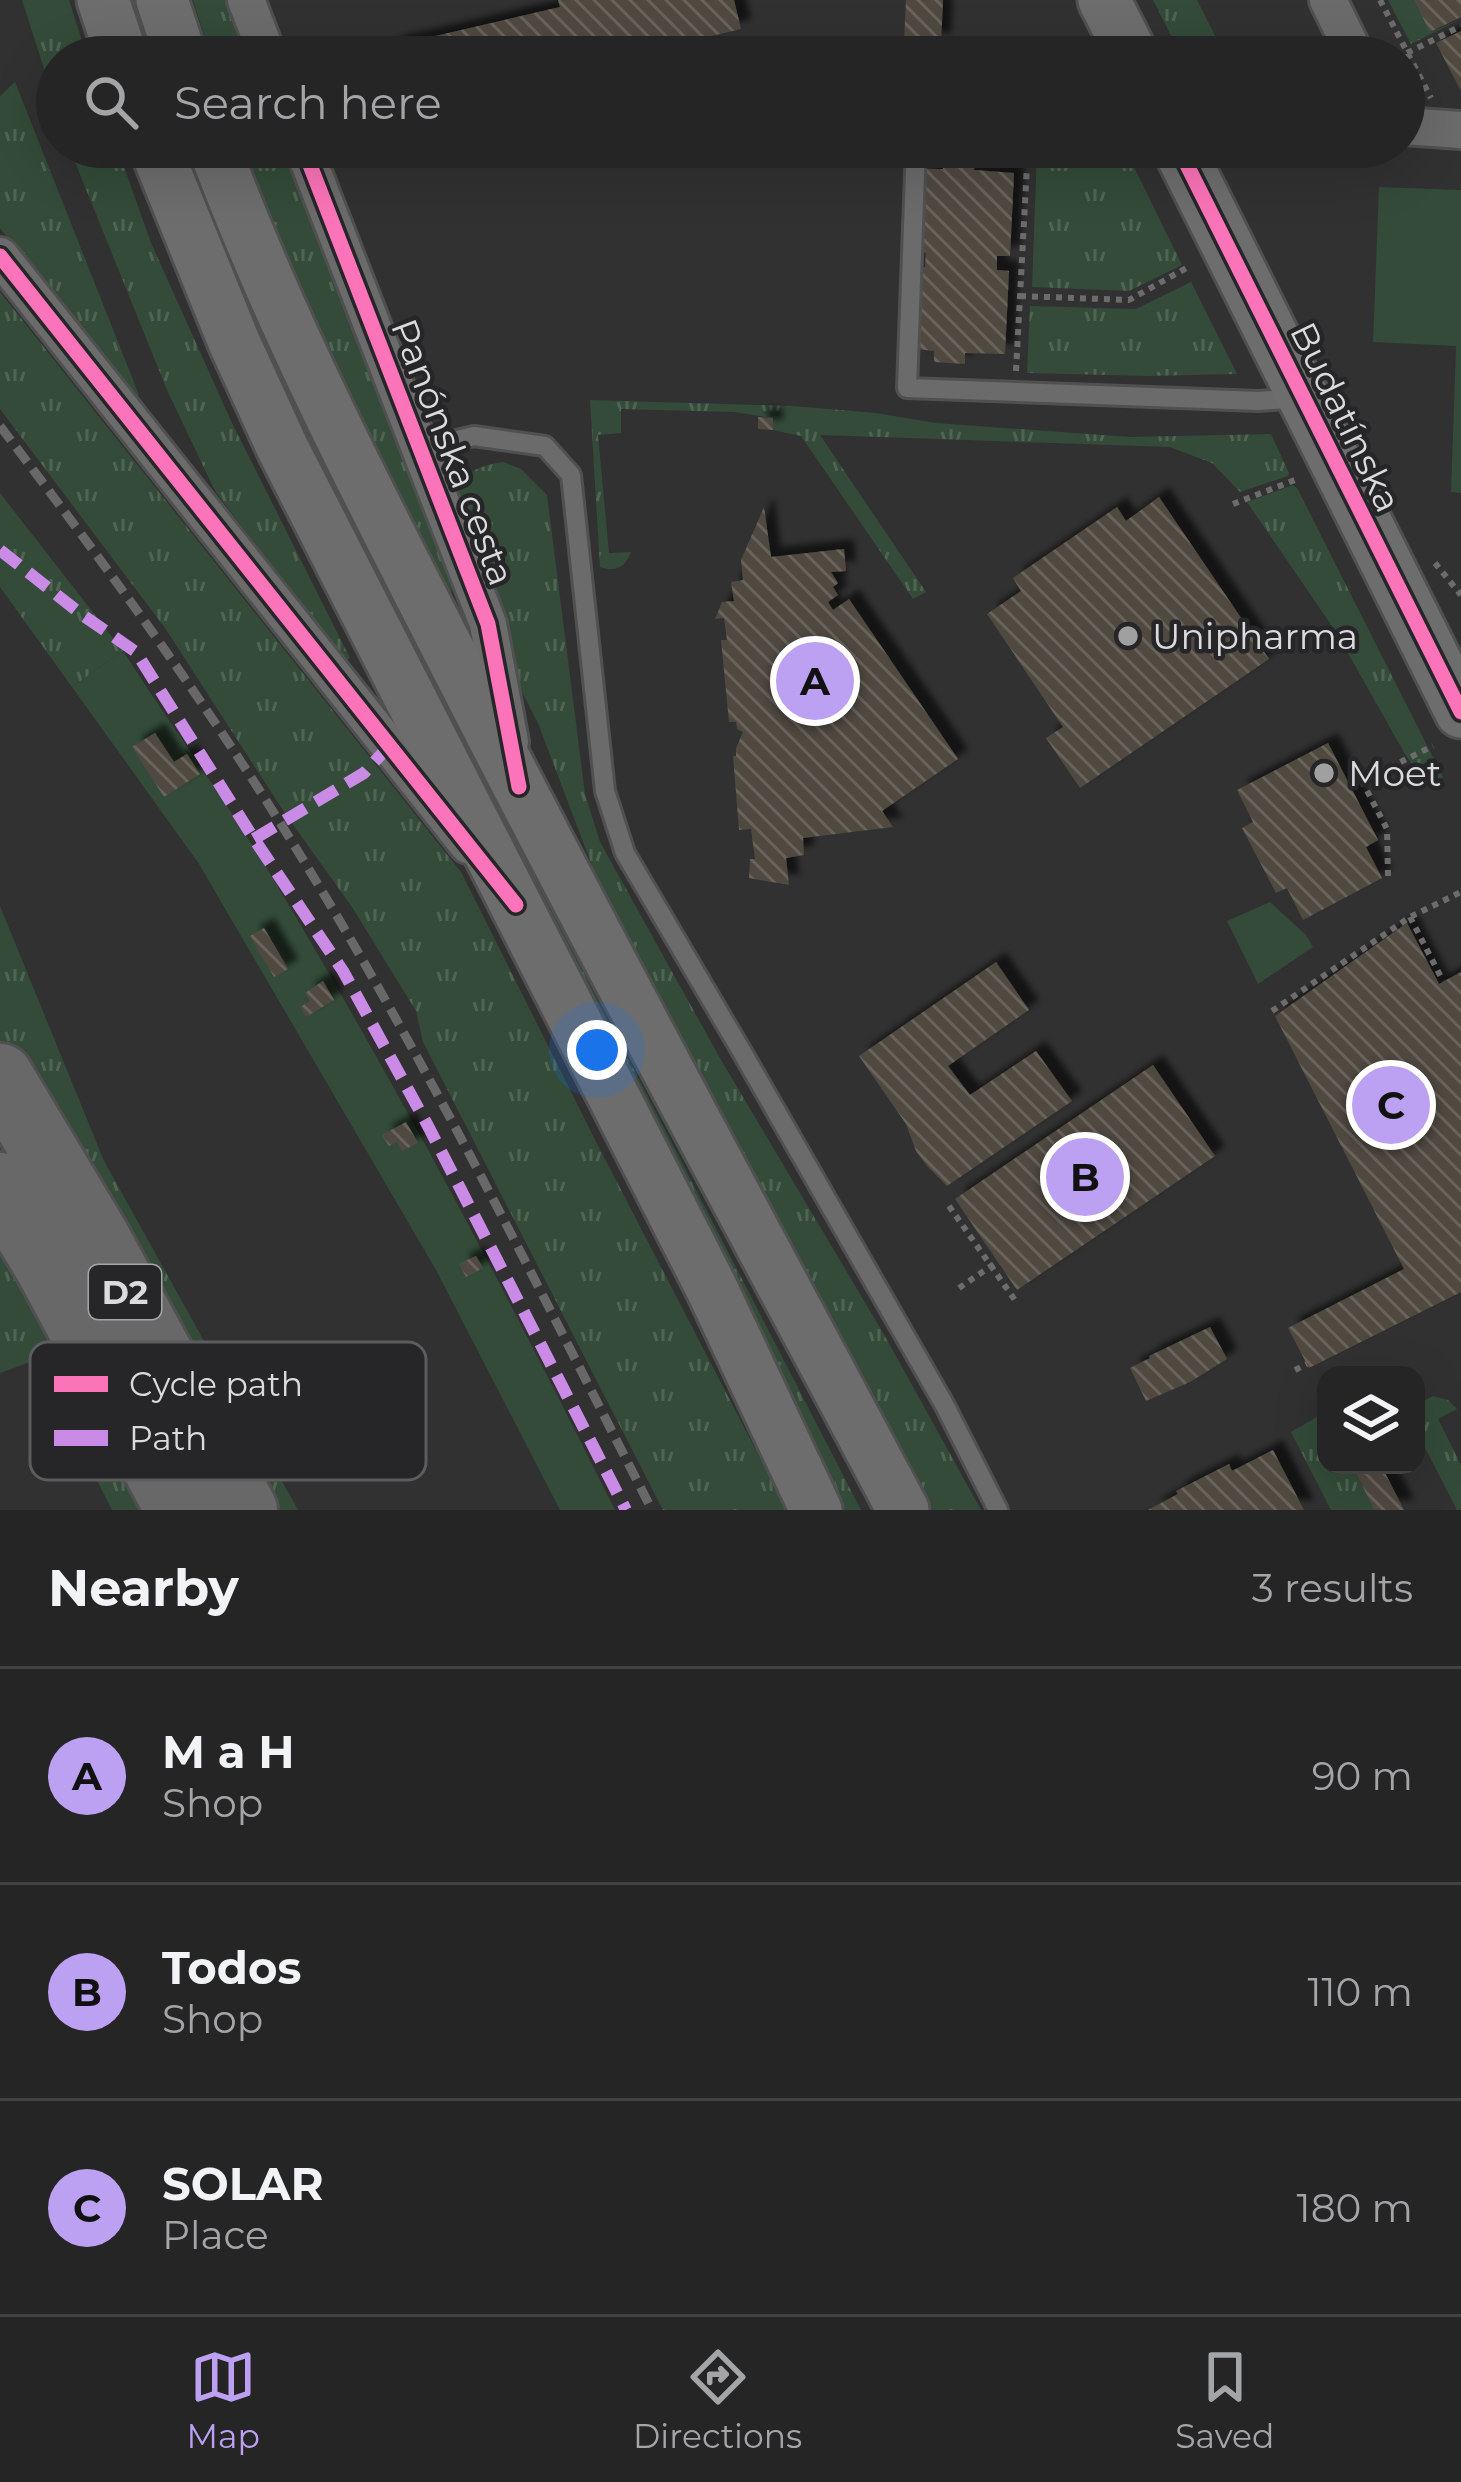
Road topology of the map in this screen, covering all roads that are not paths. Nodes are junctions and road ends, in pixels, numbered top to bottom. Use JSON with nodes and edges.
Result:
{"nodes":[{"id":1,"x":103,"y":0,"type":"edge"},
{"id":2,"x":162,"y":0,"type":"edge"},
{"id":3,"x":246,"y":0,"type":"edge"},
{"id":4,"x":1104,"y":0,"type":"edge"},
{"id":5,"x":1328,"y":0,"type":"edge"},
{"id":6,"x":115,"y":36,"type":"edge"},
{"id":7,"x":175,"y":36,"type":"edge"},
{"id":8,"x":260,"y":36,"type":"edge"},
{"id":9,"x":1122,"y":36,"type":"edge"},
{"id":10,"x":1345,"y":36,"type":"edge"},
{"id":11,"x":164,"y":168,"type":"edge"},
{"id":12,"x":222,"y":168,"type":"edge"},
{"id":13,"x":310,"y":168,"type":"edge"},
{"id":14,"x":915,"y":168,"type":"edge"},
{"id":15,"x":1189,"y":168,"type":"edge"},
{"id":16,"x":0,"y":256,"type":"edge"},
{"id":17,"x":1304,"y":398,"type":"junction"},
{"id":18,"x":419,"y":449,"type":"junction"},
{"id":19,"x":1447,"y":729,"type":"edge"},
{"id":20,"x":518,"y":787,"type":"junction"},
{"id":21,"x":515,"y":905,"type":"junction"},
{"id":22,"x":0,"y":1077,"type":"edge"},
{"id":23,"x":0,"y":1186,"type":"edge"},
{"id":24,"x":89,"y":1342,"type":"edge"},
{"id":25,"x":153,"y":1342,"type":"edge"},
{"id":26,"x":163,"y":1480,"type":"edge"},
{"id":27,"x":228,"y":1480,"type":"edge"},
{"id":28,"x":179,"y":1510,"type":"edge"},
{"id":29,"x":244,"y":1510,"type":"edge"},
{"id":30,"x":816,"y":1510,"type":"edge"},
{"id":31,"x":903,"y":1510,"type":"edge"},
{"id":32,"x":998,"y":1510,"type":"edge"}],
"edges":[{"from":1,"to":6,"type":"main road"},
{"from":2,"to":7,"type":"main road"},
{"from":3,"to":8,"type":"street"},
{"from":4,"to":9,"type":"main road"},
{"from":5,"to":10,"type":"street"},
{"from":11,"to":21,"type":"main road"},
{"from":12,"to":20,"type":"main road","name":"Panónska cesta"},
{"from":13,"to":18,"type":"street","name":"Panónska cesta"},
{"from":14,"to":17,"type":"lane"},
{"from":15,"to":17,"type":"main road","name":"Budatínska"},
{"from":16,"to":21,"type":"street"},
{"from":17,"to":19,"type":"main road","name":"Budatínska"},
{"from":18,"to":20,"type":"street","name":"Panónska cesta"},
{"from":18,"to":32,"type":"lane"},
{"from":20,"to":31,"type":"main road","name":"Panónska cesta"},
{"from":21,"to":30,"type":"main road"},
{"from":22,"to":25,"type":"highway","number":"D2"},
{"from":23,"to":24,"type":"highway","number":"D2"},
{"from":26,"to":28,"type":"highway","number":"D2"},
{"from":27,"to":29,"type":"highway","number":"D2"}]}
